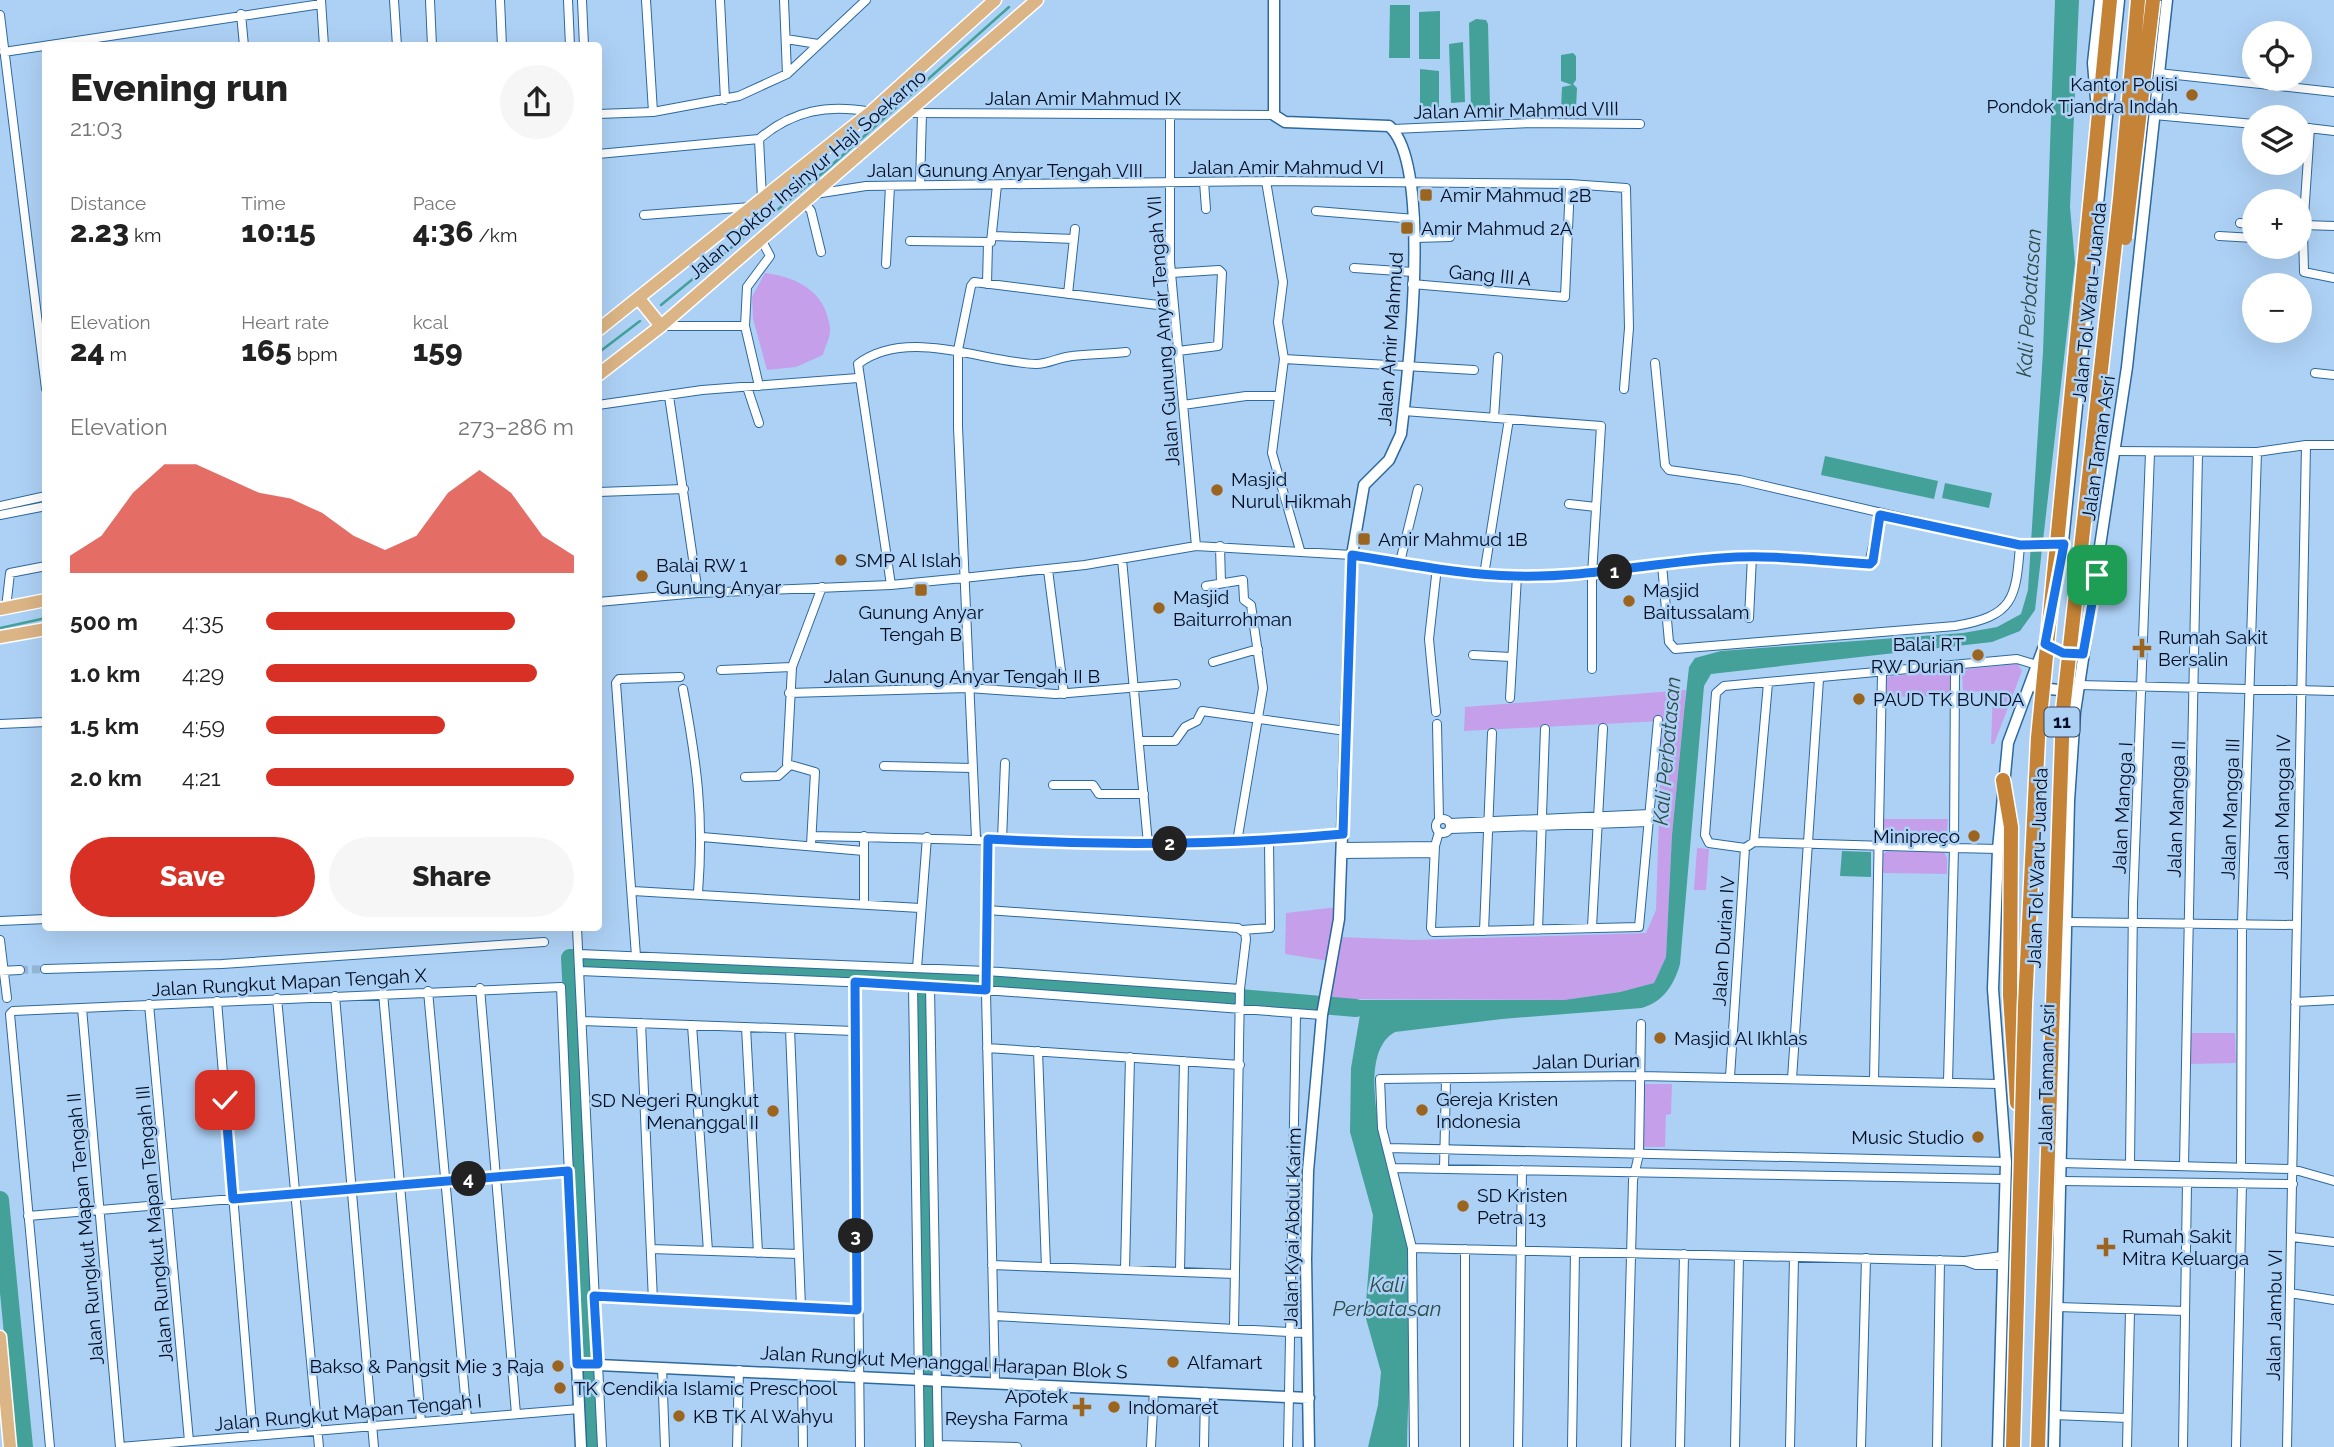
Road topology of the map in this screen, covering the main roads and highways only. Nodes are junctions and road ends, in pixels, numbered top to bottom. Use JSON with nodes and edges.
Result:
{"nodes":[{"id":1,"x":995,"y":0,"type":"edge"},
{"id":2,"x":1037,"y":0,"type":"edge"},
{"id":3,"x":1274,"y":0,"type":"edge"},
{"id":4,"x":2100,"y":0,"type":"edge"},
{"id":5,"x":2110,"y":0,"type":"edge"},
{"id":6,"x":2119,"y":0,"type":"edge"},
{"id":7,"x":2138,"y":0,"type":"edge"},
{"id":8,"x":2153,"y":0,"type":"edge"},
{"id":9,"x":2167,"y":0,"type":"edge"},
{"id":10,"x":2106,"y":124,"type":"junction"},
{"id":11,"x":2153,"y":128,"type":"junction"},
{"id":12,"x":640,"y":300,"type":"junction"},
{"id":13,"x":2108,"y":313,"type":"junction"},
{"id":14,"x":661,"y":326,"type":"junction"},
{"id":15,"x":602,"y":327,"type":"edge"},
{"id":16,"x":602,"y":372,"type":"edge"},
{"id":17,"x":42,"y":601,"type":"edge"},
{"id":18,"x":3,"y":609,"type":"edge"},
{"id":19,"x":42,"y":630,"type":"edge"},
{"id":20,"x":0,"y":637,"type":"edge"},
{"id":21,"x":2045,"y":644,"type":"junction"},
{"id":22,"x":2083,"y":654,"type":"junction"},
{"id":23,"x":2027,"y":689,"type":"junction"},
{"id":24,"x":2078,"y":689,"type":"junction"},
{"id":25,"x":2003,"y":780,"type":"junction"},
{"id":26,"x":1323,"y":1007,"type":"joint"},
{"id":27,"x":2020,"y":1153,"type":"junction"},
{"id":28,"x":0,"y":1337,"type":"edge"},
{"id":29,"x":1309,"y":1398,"type":"junction"},
{"id":30,"x":10,"y":1447,"type":"edge"},
{"id":31,"x":581,"y":1447,"type":"edge"},
{"id":32,"x":1309,"y":1447,"type":"edge"},
{"id":33,"x":1998,"y":1447,"type":"edge"},
{"id":34,"x":2013,"y":1447,"type":"edge"},
{"id":35,"x":2038,"y":1447,"type":"edge"},
{"id":36,"x":2054,"y":1447,"type":"edge"}],
"edges":[{"from":1,"to":12,"type":"main road","name":"Jalan Doktor Insinyur Haji Soekarno"},
{"from":2,"to":14,"type":"main road","name":"Jalan Doktor Insinyur Haji Soekarno"},
{"from":3,"to":26,"type":"main road","name":"Jalan Amir Mahmud"},
{"from":4,"to":10,"type":"main road"},
{"from":5,"to":27,"type":"highway","name":"Jalan Tol Waru–Juanda","number":"11","bridge":true},
{"from":6,"to":10,"type":"main road"},
{"from":7,"to":13,"type":"highway","name":"Jalan Tol Waru–Juanda","number":"11","bridge":true},
{"from":8,"to":13,"type":"highway","bridge":true},
{"from":9,"to":11,"type":"main road","name":"Jalan Taman Asri"},
{"from":10,"to":11,"type":"main road"},
{"from":10,"to":21,"type":"main road"},
{"from":11,"to":22,"type":"main road","name":"Jalan Taman Asri"},
{"from":12,"to":14,"type":"main road"},
{"from":12,"to":15,"type":"main road","name":"Jalan Doktor Insinyur Haji Soekarno"},
{"from":13,"to":35,"type":"highway","name":"Jalan Tol Waru–Juanda","number":"11","bridge":true},
{"from":14,"to":16,"type":"main road","name":"Jalan Doktor Insinyur Haji Soekarno"},
{"from":17,"to":18,"type":"main road"},
{"from":19,"to":20,"type":"main road"},
{"from":21,"to":22,"type":"main road"},
{"from":21,"to":23,"type":"main road"},
{"from":22,"to":24,"type":"main road","name":"Jalan Taman Asri"},
{"from":23,"to":24,"type":"main road"},
{"from":23,"to":25,"type":"main road"},
{"from":24,"to":36,"type":"main road","name":"Jalan Taman Asri"},
{"from":25,"to":27,"type":"highway","bridge":true},
{"from":25,"to":33,"type":"main road"},
{"from":26,"to":29,"type":"main road","name":"Jalan Kyai Abdul Karim"},
{"from":27,"to":34,"type":"highway","name":"Jalan Tol Waru–Juanda","number":"11","bridge":true},
{"from":28,"to":30,"type":"main road"},
{"from":29,"to":31,"type":"main road","name":"Jalan Rungkut Menanggal Harapan Blok S"},
{"from":29,"to":32,"type":"main road","name":"Jalan Kyai Abdul Karim"}]}
